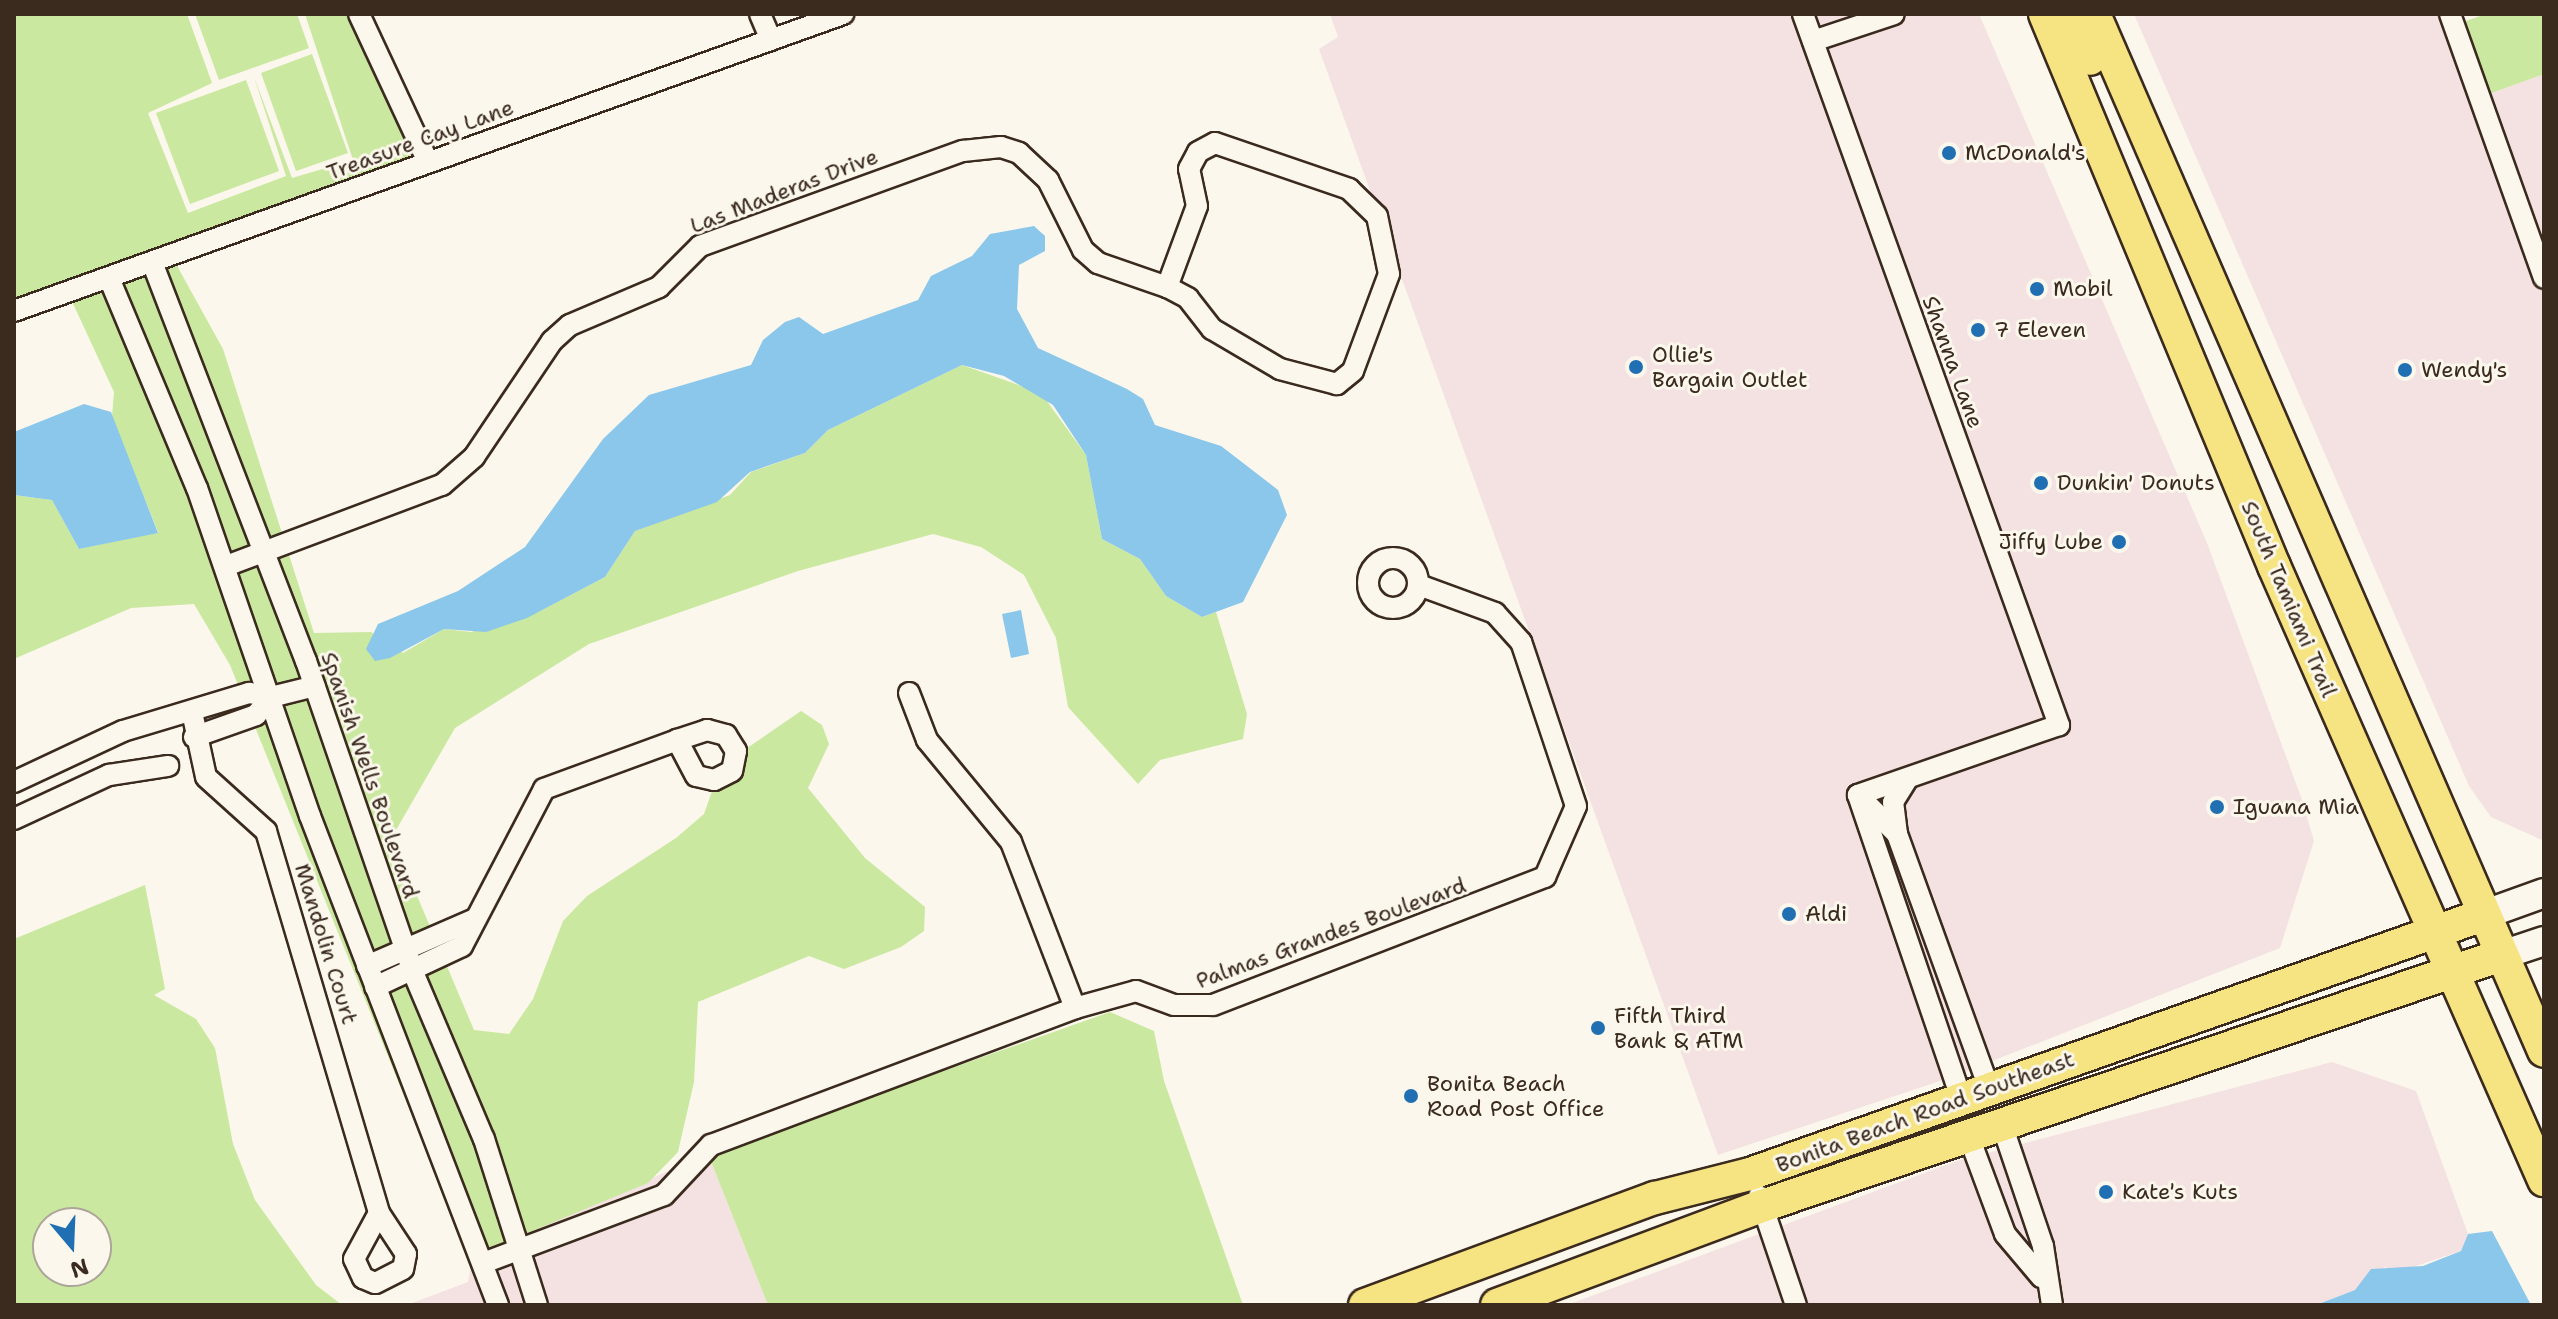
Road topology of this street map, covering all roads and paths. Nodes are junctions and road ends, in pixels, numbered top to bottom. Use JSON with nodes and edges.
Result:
{"nodes":[{"id":1,"x":359,"y":14,"type":"edge"},
{"id":2,"x":760,"y":14,"type":"edge"},
{"id":3,"x":843,"y":14,"type":"edge"},
{"id":4,"x":1803,"y":14,"type":"edge"},
{"id":5,"x":1894,"y":14,"type":"edge"},
{"id":6,"x":2045,"y":14,"type":"edge"},
{"id":7,"x":2070,"y":14,"type":"edge"},
{"id":8,"x":2094,"y":14,"type":"edge"},
{"id":9,"x":2450,"y":14,"type":"edge"},
{"id":10,"x":771,"y":40,"type":"junction"},
{"id":11,"x":1813,"y":41,"type":"junction"},
{"id":12,"x":2149,"y":148,"type":"junction"},
{"id":13,"x":428,"y":162,"type":"junction"},
{"id":14,"x":152,"y":262,"type":"junction"},
{"id":15,"x":109,"y":278,"type":"junction"},
{"id":16,"x":2544,"y":278,"type":"edge"},
{"id":17,"x":1167,"y":287,"type":"junction"},
{"id":18,"x":14,"y":311,"type":"edge"},
{"id":19,"x":265,"y":553,"type":"junction"},
{"id":20,"x":226,"y":566,"type":"junction"},
{"id":21,"x":1419,"y":585,"type":"dead end"},
{"id":22,"x":315,"y":686,"type":"junction"},
{"id":23,"x":909,"y":693,"type":"dead end"},
{"id":24,"x":271,"y":697,"type":"junction"},
{"id":25,"x":192,"y":712,"type":"junction"},
{"id":26,"x":194,"y":737,"type":"junction"},
{"id":27,"x":677,"y":740,"type":"dead end"},
{"id":28,"x":168,"y":766,"type":"dead end"},
{"id":29,"x":1908,"y":778,"type":"junction"},
{"id":30,"x":14,"y":782,"type":"edge"},
{"id":31,"x":1858,"y":795,"type":"junction"},
{"id":32,"x":14,"y":819,"type":"edge"},
{"id":33,"x":1897,"y":834,"type":"junction"},
{"id":34,"x":2544,"y":893,"type":"edge"},
{"id":35,"x":2483,"y":915,"type":"junction"},
{"id":36,"x":475,"y":919,"type":"junction"},
{"id":37,"x":2434,"y":933,"type":"junction"},
{"id":38,"x":2544,"y":941,"type":"edge"},
{"id":39,"x":405,"y":951,"type":"junction"},
{"id":40,"x":2502,"y":955,"type":"junction"},
{"id":41,"x":367,"y":966,"type":"junction"},
{"id":42,"x":413,"y":972,"type":"junction"},
{"id":43,"x":2453,"y":973,"type":"junction"},
{"id":44,"x":375,"y":987,"type":"junction"},
{"id":45,"x":1075,"y":1008,"type":"junction"},
{"id":46,"x":2544,"y":1051,"type":"edge"},
{"id":47,"x":1975,"y":1093,"type":"junction"},
{"id":48,"x":2003,"y":1128,"type":"junction"},
{"id":49,"x":1969,"y":1137,"type":"junction"},
{"id":50,"x":1750,"y":1174,"type":"junction"},
{"id":51,"x":2544,"y":1180,"type":"edge"},
{"id":52,"x":1762,"y":1206,"type":"junction"},
{"id":53,"x":379,"y":1213,"type":"dead end"},
{"id":54,"x":520,"y":1251,"type":"junction"},
{"id":55,"x":483,"y":1263,"type":"junction"},
{"id":56,"x":2042,"y":1278,"type":"junction"},
{"id":57,"x":498,"y":1305,"type":"edge"},
{"id":58,"x":537,"y":1305,"type":"edge"},
{"id":59,"x":1365,"y":1305,"type":"edge"},
{"id":60,"x":1497,"y":1305,"type":"edge"},
{"id":61,"x":1796,"y":1305,"type":"edge"},
{"id":62,"x":2052,"y":1305,"type":"edge"}],
"edges":[{"from":1,"to":13,"type":"street"},
{"from":2,"to":10,"type":"street"},
{"from":3,"to":10,"type":"street","name":"Treasure Cay Lane"},
{"from":4,"to":11,"type":"street","name":"Shanna Lane"},
{"from":5,"to":11,"type":"street"},
{"from":6,"to":37,"type":"main road","name":"South Tamiami Trail"},
{"from":7,"to":12,"type":"main road"},
{"from":8,"to":12,"type":"main road"},
{"from":9,"to":16,"type":"street"},
{"from":10,"to":13,"type":"street","name":"Treasure Cay Lane"},
{"from":11,"to":29,"type":"street","name":"Shanna Lane"},
{"from":12,"to":35,"type":"main road"},
{"from":13,"to":14,"type":"street","name":"Treasure Cay Lane"},
{"from":14,"to":15,"type":"street","name":"Treasure Cay Lane"},
{"from":14,"to":19,"type":"street","name":"Spanish Wells Boulevard"},
{"from":15,"to":18,"type":"street","name":"Treasure Cay Lane"},
{"from":15,"to":20,"type":"street"},
{"from":17,"to":17,"type":"street","name":"Las Maderas Drive"},
{"from":17,"to":19,"type":"street","name":"Las Maderas Drive"},
{"from":19,"to":20,"type":"street","name":"Las Maderas Drive"},
{"from":19,"to":22,"type":"street","name":"Spanish Wells Boulevard"},
{"from":20,"to":24,"type":"street"},
{"from":21,"to":45,"type":"street","name":"Palmas Grandes Boulevard"},
{"from":22,"to":24,"type":"street"},
{"from":22,"to":39,"type":"street","name":"Spanish Wells Boulevard"},
{"from":23,"to":45,"type":"street"},
{"from":24,"to":25,"type":"street"},
{"from":24,"to":26,"type":"street"},
{"from":24,"to":41,"type":"street"},
{"from":25,"to":26,"type":"street","name":"Mandolin Court"},
{"from":25,"to":30,"type":"street"},
{"from":26,"to":53,"type":"street","name":"Mandolin Court"},
{"from":27,"to":36,"type":"street"},
{"from":28,"to":32,"type":"street"},
{"from":29,"to":31,"type":"street"},
{"from":29,"to":33,"type":"street"},
{"from":31,"to":33,"type":"street"},
{"from":31,"to":47,"type":"street"},
{"from":33,"to":47,"type":"street"},
{"from":34,"to":35,"type":"main road"},
{"from":35,"to":37,"type":"main road","name":"Bonita Beach Road Southeast"},
{"from":35,"to":40,"type":"main road"},
{"from":36,"to":39,"type":"street"},
{"from":36,"to":42,"type":"street"},
{"from":37,"to":43,"type":"main road","name":"South Tamiami Trail"},
{"from":37,"to":47,"type":"main road","name":"Bonita Beach Road Southeast"},
{"from":38,"to":40,"type":"main road"},
{"from":39,"to":41,"type":"street"},
{"from":39,"to":42,"type":"street","name":"Spanish Wells Boulevard"},
{"from":40,"to":43,"type":"main road","name":"Bonita Beach Road Southeast"},
{"from":40,"to":46,"type":"main road"},
{"from":41,"to":44,"type":"street"},
{"from":42,"to":44,"type":"street"},
{"from":42,"to":54,"type":"street","name":"Spanish Wells Boulevard"},
{"from":43,"to":48,"type":"main road","name":"Bonita Beach Road Southeast"},
{"from":43,"to":51,"type":"main road","name":"South Tamiami Trail"},
{"from":44,"to":55,"type":"street"},
{"from":45,"to":54,"type":"street","name":"Palmas Grandes Boulevard"},
{"from":47,"to":50,"type":"main road","name":"Bonita Beach Road Southeast"},
{"from":48,"to":49,"type":"main road","name":"Bonita Beach Road Southeast"},
{"from":48,"to":56,"type":"street"},
{"from":49,"to":52,"type":"main road","name":"Bonita Beach Road Southeast"},
{"from":49,"to":56,"type":"street"},
{"from":50,"to":52,"type":"street"},
{"from":50,"to":59,"type":"main road","name":"Bonita Beach Road Southeast"},
{"from":52,"to":60,"type":"main road","name":"Bonita Beach Road Southeast"},
{"from":52,"to":61,"type":"street"},
{"from":54,"to":55,"type":"street","name":"Palmas Grandes Boulevard"},
{"from":54,"to":58,"type":"street","name":"Spanish Wells Boulevard"},
{"from":55,"to":57,"type":"street"},
{"from":56,"to":62,"type":"street"}]}
